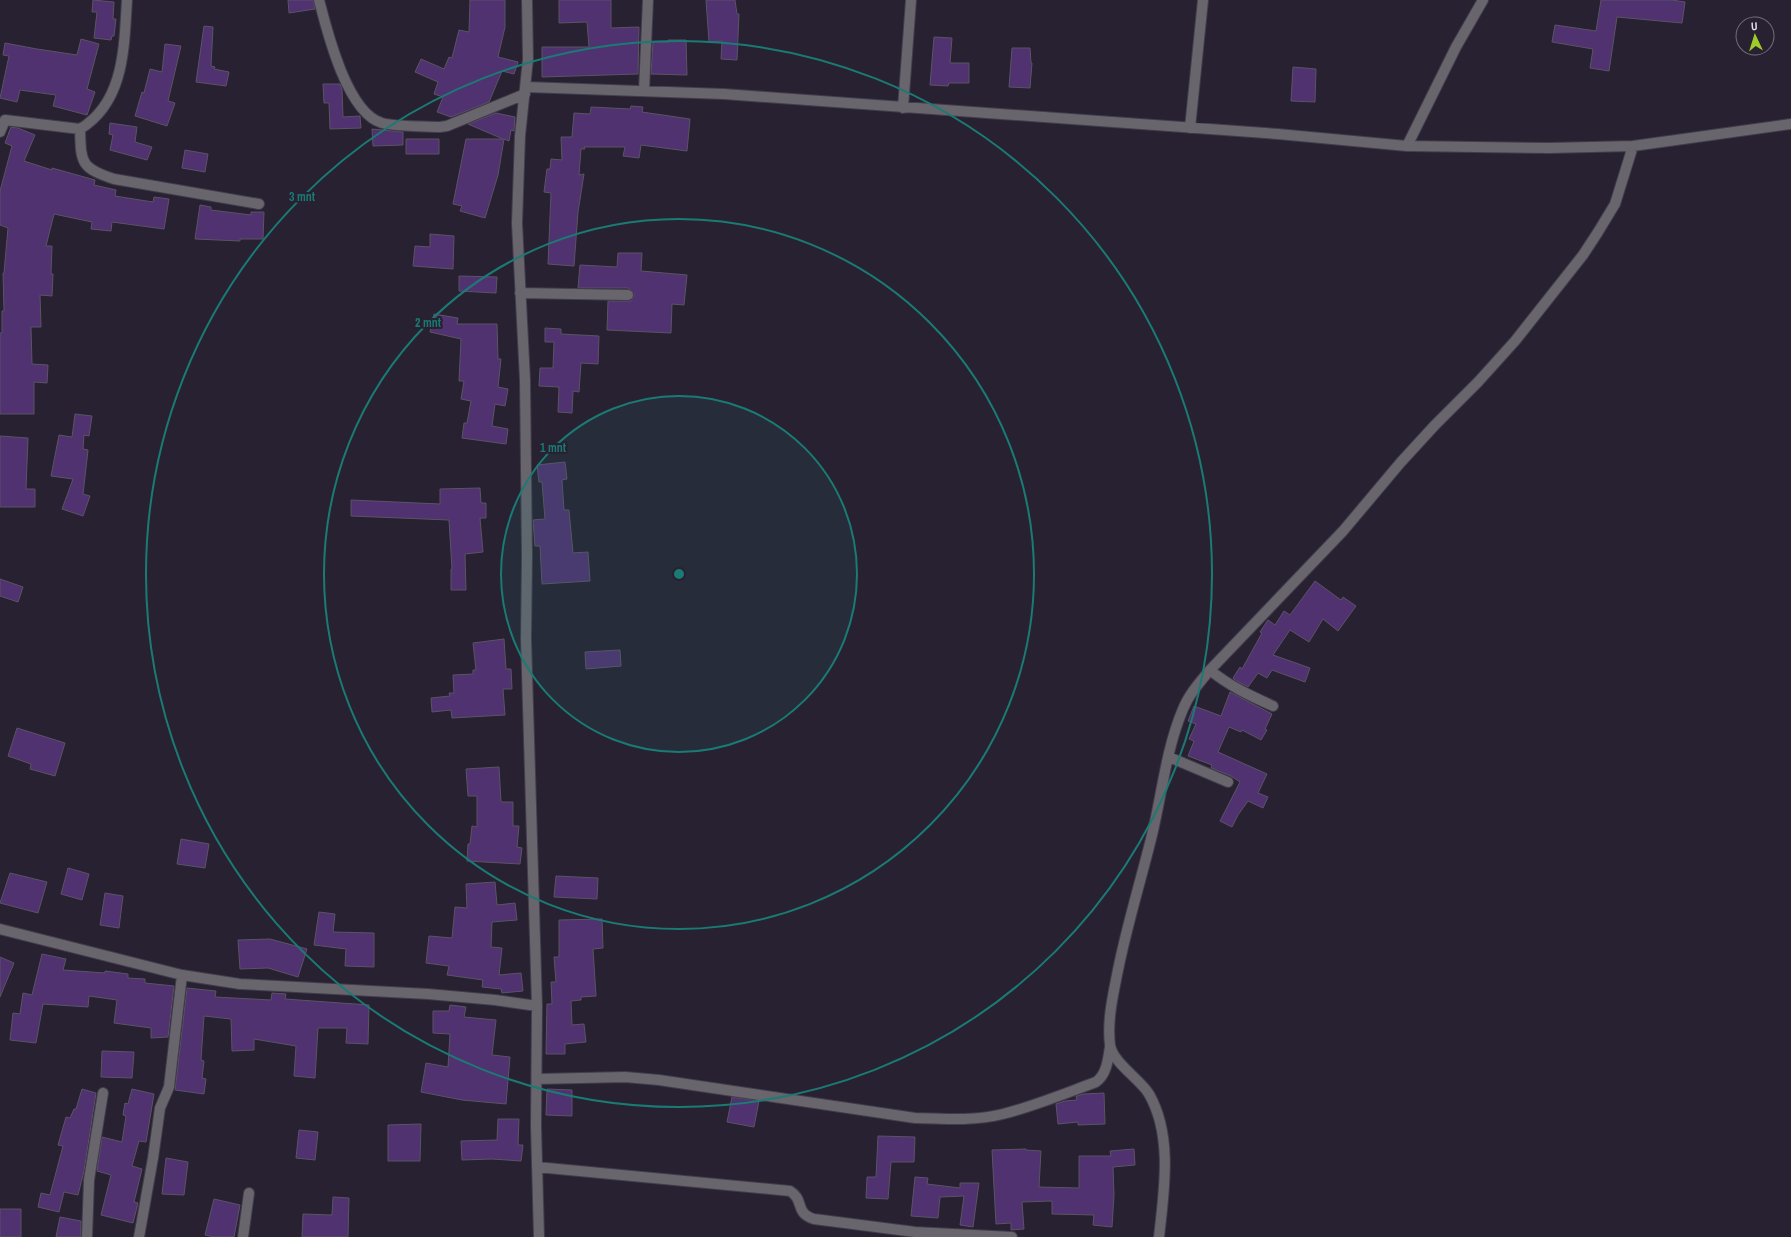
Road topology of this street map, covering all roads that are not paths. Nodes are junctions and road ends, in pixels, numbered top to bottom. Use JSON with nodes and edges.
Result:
{"nodes":[{"id":1,"x":127,"y":0,"type":"edge"},
{"id":2,"x":319,"y":0,"type":"edge"},
{"id":3,"x":527,"y":0,"type":"edge"},
{"id":4,"x":648,"y":0,"type":"edge"},
{"id":5,"x":911,"y":0,"type":"edge"},
{"id":6,"x":1204,"y":0,"type":"edge"},
{"id":7,"x":1483,"y":0,"type":"edge"},
{"id":8,"x":525,"y":90,"type":"junction"},
{"id":9,"x":644,"y":91,"type":"junction"},
{"id":10,"x":903,"y":108,"type":"junction"},
{"id":11,"x":2,"y":118,"type":"edge"},
{"id":12,"x":1791,"y":124,"type":"edge"},
{"id":13,"x":1190,"y":128,"type":"junction"},
{"id":14,"x":80,"y":129,"type":"junction"},
{"id":15,"x":0,"y":132,"type":"edge"},
{"id":16,"x":1407,"y":146,"type":"junction"},
{"id":17,"x":1633,"y":146,"type":"junction"},
{"id":18,"x":259,"y":204,"type":"dead end"},
{"id":19,"x":520,"y":293,"type":"junction"},
{"id":20,"x":628,"y":295,"type":"dead end"},
{"id":21,"x":1210,"y":670,"type":"junction"},
{"id":22,"x":1273,"y":706,"type":"dead end"},
{"id":23,"x":1169,"y":757,"type":"junction"},
{"id":24,"x":1228,"y":782,"type":"dead end"},
{"id":25,"x":0,"y":929,"type":"edge"},
{"id":26,"x":182,"y":975,"type":"junction"},
{"id":27,"x":537,"y":1006,"type":"junction"},
{"id":28,"x":1110,"y":1047,"type":"junction"},
{"id":29,"x":537,"y":1079,"type":"junction"},
{"id":30,"x":103,"y":1093,"type":"dead end"},
{"id":31,"x":536,"y":1167,"type":"junction"},
{"id":32,"x":249,"y":1193,"type":"dead end"},
{"id":33,"x":87,"y":1237,"type":"edge"},
{"id":34,"x":139,"y":1237,"type":"edge"},
{"id":35,"x":243,"y":1237,"type":"edge"},
{"id":36,"x":539,"y":1237,"type":"edge"},
{"id":37,"x":1012,"y":1237,"type":"edge"},
{"id":38,"x":1159,"y":1237,"type":"edge"}],
"edges":[{"from":1,"to":14,"type":"street"},
{"from":2,"to":8,"type":"street"},
{"from":3,"to":8,"type":"street"},
{"from":4,"to":9,"type":"street"},
{"from":5,"to":10,"type":"street"},
{"from":6,"to":13,"type":"street"},
{"from":7,"to":16,"type":"street"},
{"from":8,"to":9,"type":"street"},
{"from":8,"to":19,"type":"street"},
{"from":9,"to":10,"type":"street"},
{"from":10,"to":13,"type":"street"},
{"from":11,"to":14,"type":"street"},
{"from":11,"to":15,"type":"street"},
{"from":12,"to":17,"type":"street"},
{"from":13,"to":16,"type":"street"},
{"from":14,"to":18,"type":"street"},
{"from":16,"to":17,"type":"street"},
{"from":17,"to":21,"type":"street"},
{"from":19,"to":20,"type":"street"},
{"from":19,"to":27,"type":"street"},
{"from":21,"to":22,"type":"street"},
{"from":21,"to":23,"type":"street"},
{"from":23,"to":24,"type":"street"},
{"from":23,"to":28,"type":"street"},
{"from":25,"to":26,"type":"street"},
{"from":26,"to":27,"type":"street"},
{"from":26,"to":34,"type":"street"},
{"from":27,"to":29,"type":"street"},
{"from":28,"to":29,"type":"street"},
{"from":28,"to":38,"type":"street"},
{"from":29,"to":31,"type":"street"},
{"from":30,"to":33,"type":"street"},
{"from":31,"to":36,"type":"street"},
{"from":31,"to":37,"type":"street"},
{"from":32,"to":35,"type":"street"}]}
